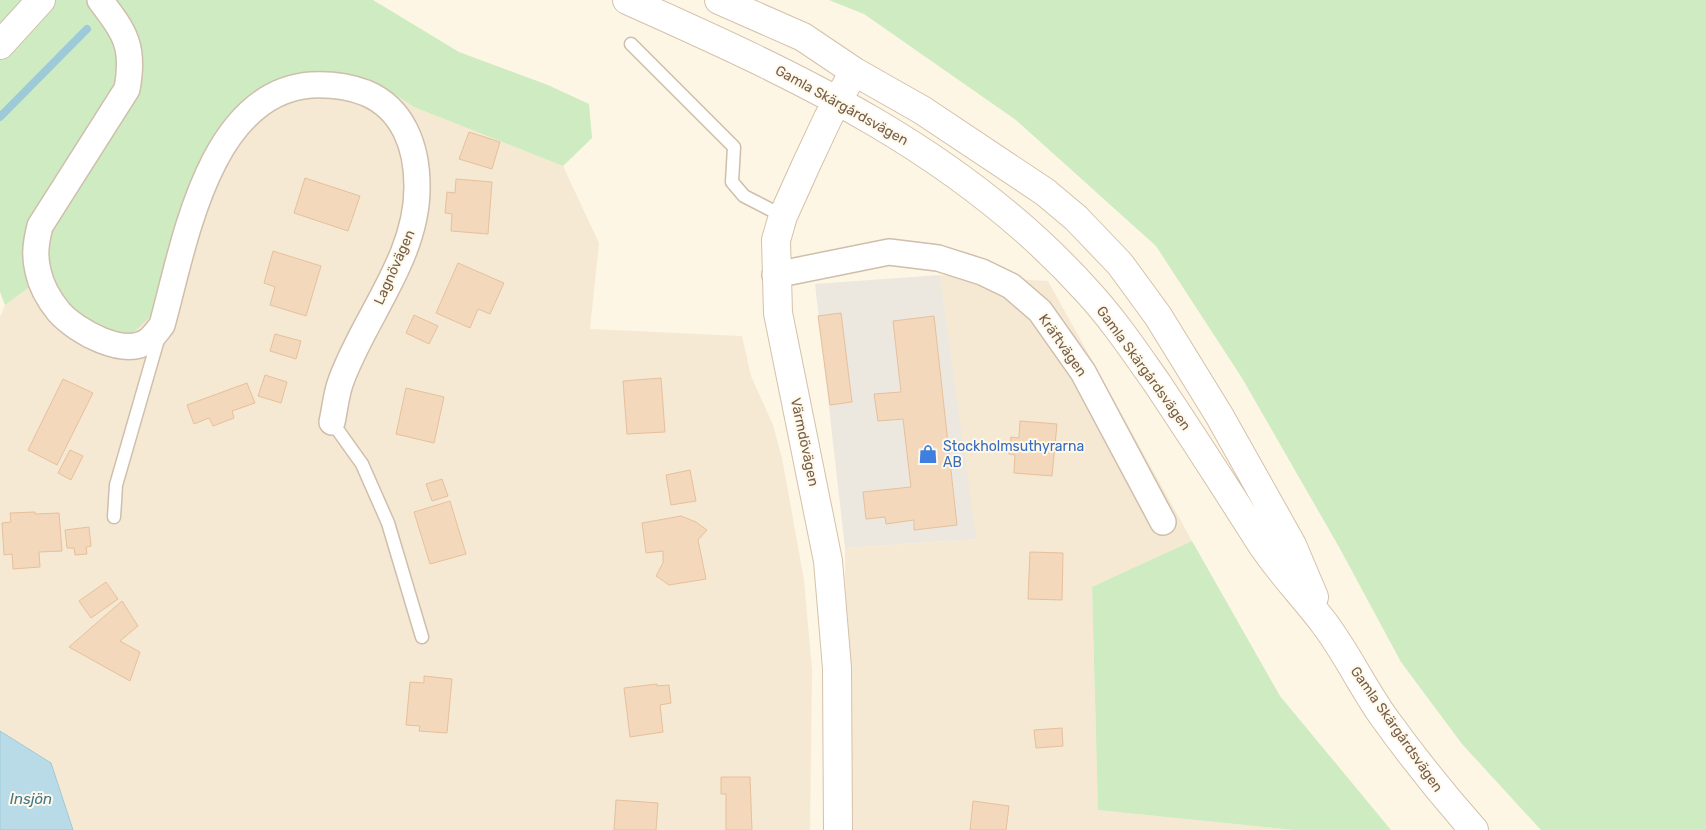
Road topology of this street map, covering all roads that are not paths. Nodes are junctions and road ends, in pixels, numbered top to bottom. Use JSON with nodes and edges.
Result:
{"nodes":[{"id":1,"x":41,"y":0,"type":"edge"},
{"id":2,"x":100,"y":0,"type":"edge"},
{"id":3,"x":627,"y":0,"type":"edge"},
{"id":4,"x":719,"y":0,"type":"edge"},
{"id":5,"x":631,"y":44,"type":"dead end"},
{"id":6,"x":0,"y":45,"type":"edge"},
{"id":7,"x":855,"y":72,"type":"junction"},
{"id":8,"x":838,"y":100,"type":"junction"},
{"id":9,"x":783,"y":216,"type":"junction"},
{"id":10,"x":775,"y":276,"type":"junction"},
{"id":11,"x":162,"y":325,"type":"junction"},
{"id":12,"x":332,"y":422,"type":"joint"},
{"id":13,"x":114,"y":517,"type":"dead end"},
{"id":14,"x":1163,"y":522,"type":"dead end"},
{"id":15,"x":1325,"y":624,"type":"junction"},
{"id":16,"x":422,"y":637,"type":"dead end"},
{"id":17,"x":838,"y":830,"type":"edge"},
{"id":18,"x":1474,"y":830,"type":"edge"}],
"edges":[{"from":1,"to":6,"type":"main road"},
{"from":2,"to":11,"type":"street"},
{"from":3,"to":8,"type":"main road","name":"Gamla Skärgårdsvägen"},
{"from":4,"to":7,"type":"main road","name":"Gamla Skärgårdsvägen"},
{"from":5,"to":9,"type":"lane"},
{"from":7,"to":8,"type":"main road","name":"Värmdövägen"},
{"from":7,"to":15,"type":"main road","name":"Gamla Skärgårdsvägen"},
{"from":8,"to":9,"type":"main road","name":"Värmdövägen"},
{"from":8,"to":15,"type":"main road","name":"Gamla Skärgårdsvägen"},
{"from":9,"to":10,"type":"main road","name":"Värmdövägen"},
{"from":10,"to":14,"type":"street","name":"Kräftvägen"},
{"from":10,"to":17,"type":"main road","name":"Värmdövägen"},
{"from":11,"to":12,"type":"street","name":"Lagnövägen"},
{"from":11,"to":13,"type":"lane","name":"Lagnövägen"},
{"from":12,"to":16,"type":"lane"},
{"from":15,"to":18,"type":"main road","name":"Gamla Skärgårdsvägen"}]}
